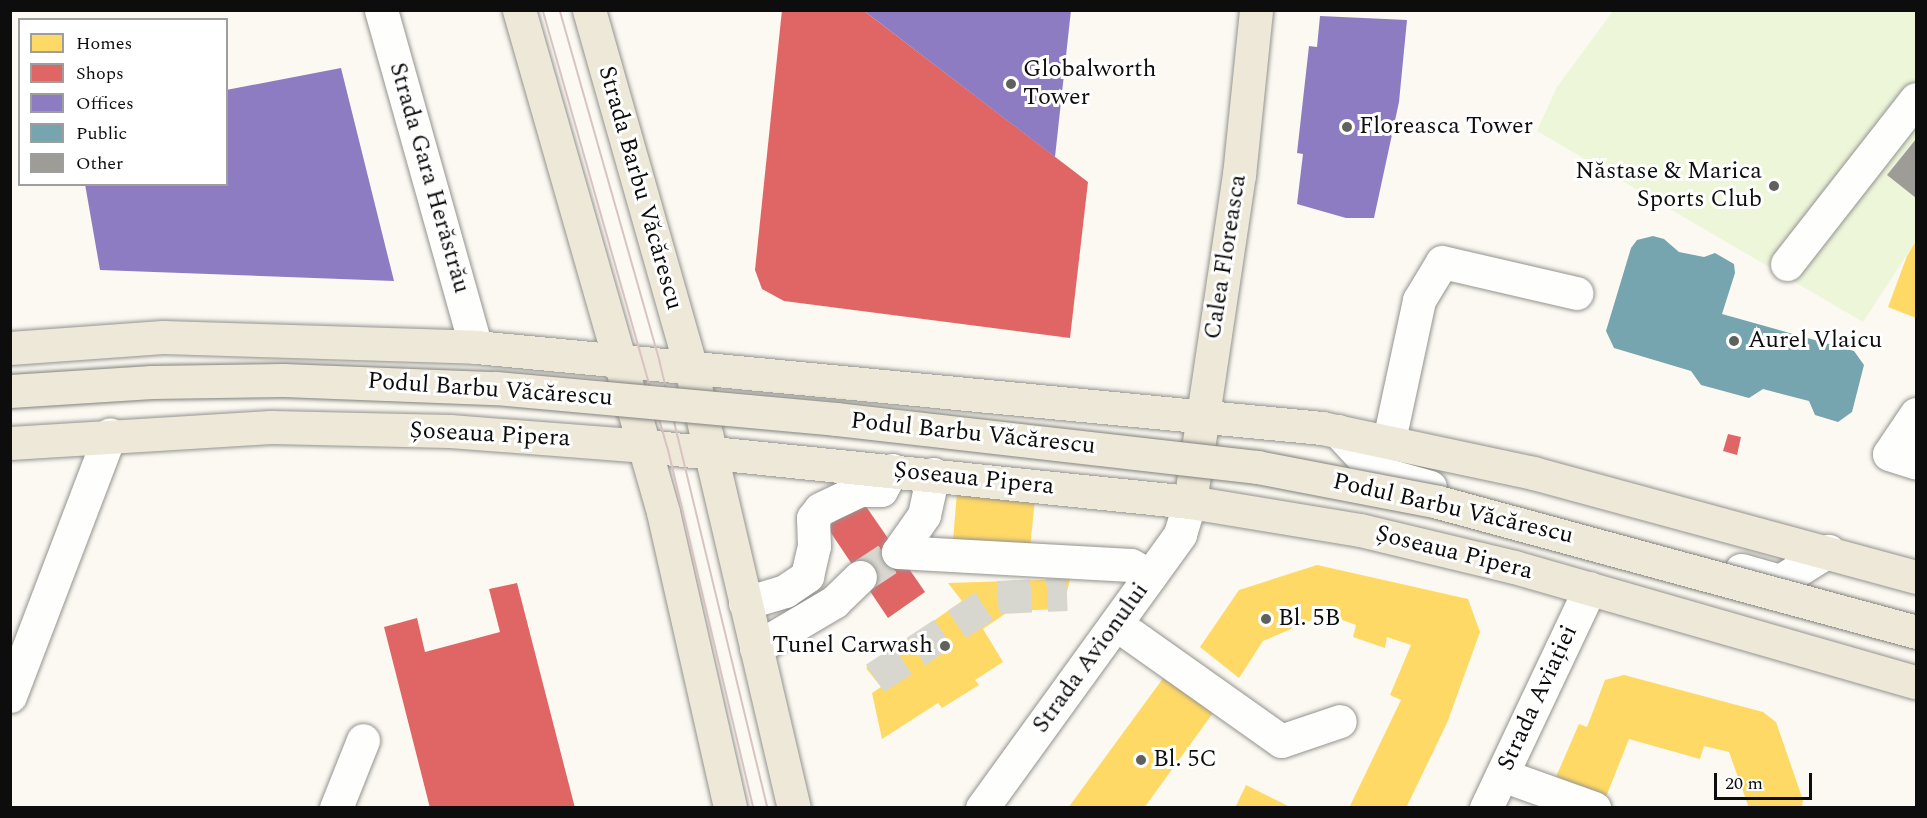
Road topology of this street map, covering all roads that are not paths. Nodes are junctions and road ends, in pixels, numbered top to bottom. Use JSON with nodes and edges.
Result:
{"nodes":[{"id":1,"x":381,"y":10,"type":"edge"},
{"id":2,"x":519,"y":10,"type":"edge"},
{"id":3,"x":589,"y":10,"type":"edge"},
{"id":4,"x":1256,"y":10,"type":"edge"},
{"id":5,"x":1917,"y":99,"type":"edge"},
{"id":6,"x":1787,"y":264,"type":"dead end"},
{"id":7,"x":1576,"y":293,"type":"dead end"},
{"id":8,"x":476,"y":347,"type":"junction"},
{"id":9,"x":10,"y":348,"type":"edge"},
{"id":10,"x":621,"y":358,"type":"junction"},
{"id":11,"x":690,"y":366,"type":"junction"},
{"id":12,"x":10,"y":391,"type":"edge"},
{"id":13,"x":1917,"y":414,"type":"edge"},
{"id":14,"x":1203,"y":415,"type":"junction"},
{"id":15,"x":1338,"y":431,"type":"junction"},
{"id":16,"x":110,"y":434,"type":"junction"},
{"id":17,"x":1389,"y":440,"type":"junction"},
{"id":18,"x":10,"y":443,"type":"edge"},
{"id":19,"x":645,"y":446,"type":"junction"},
{"id":20,"x":709,"y":452,"type":"junction"},
{"id":21,"x":1903,"y":458,"type":"edge"},
{"id":22,"x":933,"y":474,"type":"junction"},
{"id":23,"x":886,"y":480,"type":"junction"},
{"id":24,"x":1190,"y":502,"type":"junction"},
{"id":25,"x":1828,"y":551,"type":"junction"},
{"id":26,"x":898,"y":552,"type":"junction"},
{"id":27,"x":807,"y":576,"type":"junction"},
{"id":28,"x":1150,"y":576,"type":"junction"},
{"id":29,"x":1917,"y":577,"type":"edge"},
{"id":30,"x":1590,"y":588,"type":"junction"},
{"id":31,"x":746,"y":603,"type":"junction"},
{"id":32,"x":1116,"y":624,"type":"junction"},
{"id":33,"x":1917,"y":632,"type":"edge"},
{"id":34,"x":756,"y":648,"type":"junction"},
{"id":35,"x":1917,"y":682,"type":"edge"},
{"id":36,"x":10,"y":696,"type":"edge"},
{"id":37,"x":1340,"y":721,"type":"dead end"},
{"id":38,"x":363,"y":740,"type":"dead end"},
{"id":39,"x":1502,"y":775,"type":"junction"},
{"id":40,"x":336,"y":807,"type":"edge"},
{"id":41,"x":730,"y":807,"type":"edge"},
{"id":42,"x":794,"y":807,"type":"edge"},
{"id":43,"x":982,"y":807,"type":"edge"},
{"id":44,"x":1486,"y":807,"type":"edge"},
{"id":45,"x":1594,"y":807,"type":"edge"}],
"edges":[{"from":1,"to":8,"type":"street","name":"Strada Gara Herăstrău"},
{"from":2,"to":10,"type":"main road"},
{"from":3,"to":11,"type":"main road","name":"Strada Barbu Văcărescu"},
{"from":4,"to":14,"type":"main road","name":"Calea Floreasca"},
{"from":5,"to":6,"type":"street"},
{"from":7,"to":17,"type":"street"},
{"from":8,"to":9,"type":"main road"},
{"from":8,"to":10,"type":"main road"},
{"from":10,"to":11,"type":"main road"},
{"from":10,"to":19,"type":"main road"},
{"from":11,"to":14,"type":"main road"},
{"from":11,"to":20,"type":"main road","name":"Strada Barbu Văcărescu"},
{"from":12,"to":33,"type":"main road","name":"Podul Barbu Văcărescu","bridge":true},
{"from":13,"to":21,"type":"street"},
{"from":14,"to":15,"type":"main road"},
{"from":14,"to":24,"type":"main road","name":"Calea Floreasca"},
{"from":15,"to":17,"type":"main road"},
{"from":15,"to":25,"type":"street"},
{"from":16,"to":18,"type":"main road","name":"Șoseaua Pipera"},
{"from":16,"to":19,"type":"main road","name":"Șoseaua Pipera"},
{"from":16,"to":36,"type":"street"},
{"from":17,"to":25,"type":"main road"},
{"from":19,"to":20,"type":"main road","name":"Șoseaua Pipera"},
{"from":19,"to":41,"type":"main road"},
{"from":20,"to":23,"type":"main road","name":"Șoseaua Pipera"},
{"from":20,"to":31,"type":"main road","name":"Strada Barbu Văcărescu"},
{"from":22,"to":23,"type":"main road","name":"Șoseaua Pipera"},
{"from":22,"to":24,"type":"main road","name":"Șoseaua Pipera"},
{"from":22,"to":26,"type":"street"},
{"from":23,"to":26,"type":"street"},
{"from":23,"to":27,"type":"street"},
{"from":24,"to":28,"type":"street","name":"Strada Avionului"},
{"from":24,"to":30,"type":"main road","name":"Șoseaua Pipera"},
{"from":25,"to":29,"type":"main road"},
{"from":26,"to":28,"type":"street"},
{"from":27,"to":31,"type":"street"},
{"from":27,"to":34,"type":"street"},
{"from":28,"to":32,"type":"street","name":"Strada Avionului"},
{"from":30,"to":35,"type":"main road","name":"Șoseaua Pipera"},
{"from":30,"to":39,"type":"street","name":"Strada Aviației"},
{"from":31,"to":34,"type":"main road","name":"Strada Barbu Văcărescu"},
{"from":32,"to":37,"type":"street"},
{"from":32,"to":43,"type":"street","name":"Strada Avionului"},
{"from":34,"to":42,"type":"main road","name":"Strada Barbu Văcărescu"},
{"from":38,"to":40,"type":"street"},
{"from":39,"to":44,"type":"street","name":"Strada Aviației"},
{"from":39,"to":45,"type":"street"}]}
